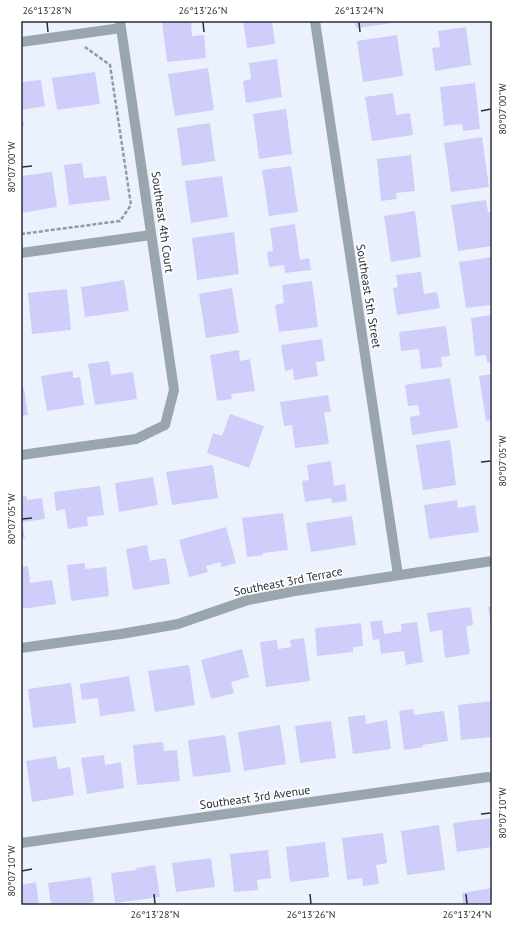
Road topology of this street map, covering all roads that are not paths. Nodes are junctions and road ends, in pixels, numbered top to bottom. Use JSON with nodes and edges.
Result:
{"nodes":[{"id":1,"x":315,"y":21,"type":"edge"},
{"id":2,"x":120,"y":25,"type":"edge"},
{"id":3,"x":21,"y":42,"type":"edge"},
{"id":4,"x":151,"y":235,"type":"junction"},
{"id":5,"x":21,"y":253,"type":"edge"},
{"id":6,"x":21,"y":455,"type":"edge"},
{"id":7,"x":492,"y":561,"type":"edge"},
{"id":8,"x":398,"y":575,"type":"junction"},
{"id":9,"x":21,"y":648,"type":"edge"},
{"id":10,"x":492,"y":778,"type":"edge"},
{"id":11,"x":21,"y":843,"type":"edge"}],
"edges":[{"from":1,"to":8,"type":"street","name":"Southeast 5th Street"},
{"from":2,"to":3,"type":"street"},
{"from":2,"to":4,"type":"street","name":"Southeast 4th Court"},
{"from":4,"to":5,"type":"street"},
{"from":4,"to":6,"type":"street","name":"Southeast 4th Court"},
{"from":7,"to":8,"type":"street","name":"Southeast 3rd Terrace"},
{"from":8,"to":9,"type":"street","name":"Southeast 3rd Terrace"},
{"from":10,"to":11,"type":"street","name":"Southeast 3rd Avenue"}]}
